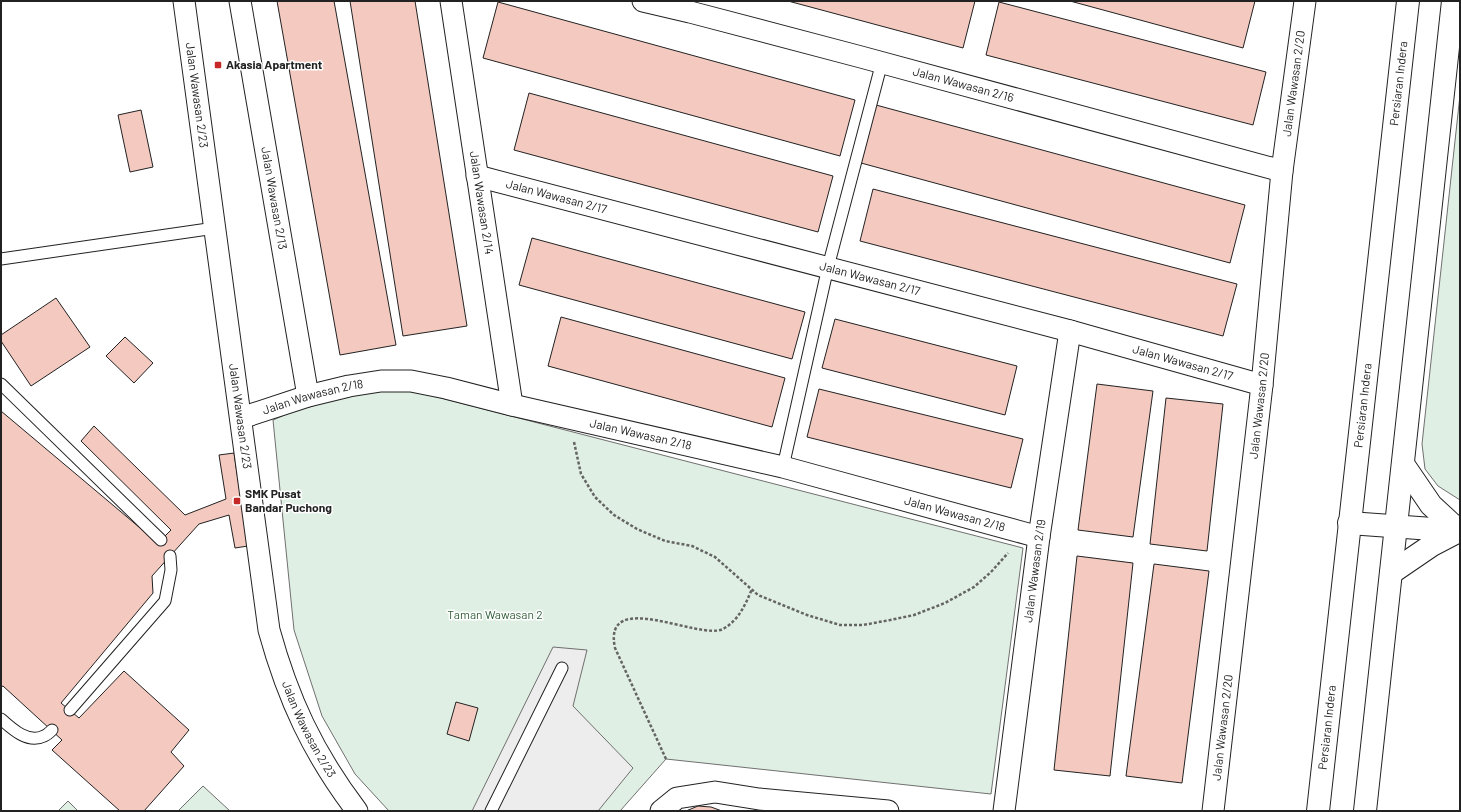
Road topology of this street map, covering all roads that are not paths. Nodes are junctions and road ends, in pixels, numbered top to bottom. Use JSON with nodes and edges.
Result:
{"nodes":[{"id":1,"x":184,"y":1,"type":"edge"},
{"id":2,"x":240,"y":1,"type":"edge"},
{"id":3,"x":451,"y":1,"type":"edge"},
{"id":4,"x":643,"y":1,"type":"edge"},
{"id":5,"x":1305,"y":1,"type":"edge"},
{"id":6,"x":1408,"y":1,"type":"edge"},
{"id":7,"x":1453,"y":1,"type":"edge"},
{"id":8,"x":882,"y":62,"type":"junction"},
{"id":9,"x":1282,"y":171,"type":"junction"},
{"id":10,"x":477,"y":176,"type":"junction"},
{"id":11,"x":215,"y":228,"type":"junction"},
{"id":12,"x":1,"y":259,"type":"edge"},
{"id":13,"x":828,"y":267,"type":"junction"},
{"id":14,"x":1070,"y":331,"type":"junction"},
{"id":15,"x":1,"y":384,"type":"edge"},
{"id":16,"x":1262,"y":386,"type":"junction"},
{"id":17,"x":308,"y":396,"type":"junction"},
{"id":18,"x":512,"y":405,"type":"junction"},
{"id":19,"x":241,"y":418,"type":"junction"},
{"id":20,"x":1403,"y":464,"type":"junction"},
{"id":21,"x":783,"y":467,"type":"junction"},
{"id":22,"x":1349,"y":523,"type":"junction"},
{"id":23,"x":1396,"y":527,"type":"junction"},
{"id":24,"x":1460,"y":531,"type":"edge"},
{"id":25,"x":1039,"y":537,"type":"junction"},
{"id":26,"x":161,"y":540,"type":"dead end"},
{"id":27,"x":170,"y":556,"type":"dead end"},
{"id":28,"x":1391,"y":573,"type":"junction"},
{"id":29,"x":562,"y":668,"type":"dead end"},
{"id":30,"x":70,"y":710,"type":"dead end"},
{"id":31,"x":1,"y":719,"type":"edge"},
{"id":32,"x":52,"y":730,"type":"dead end"},
{"id":33,"x":758,"y":805,"type":"edge"},
{"id":34,"x":357,"y":811,"type":"edge"},
{"id":35,"x":491,"y":811,"type":"edge"},
{"id":36,"x":661,"y":811,"type":"edge"},
{"id":37,"x":888,"y":811,"type":"edge"},
{"id":38,"x":1004,"y":811,"type":"edge"},
{"id":39,"x":1213,"y":811,"type":"edge"},
{"id":40,"x":1318,"y":811,"type":"edge"},
{"id":41,"x":1366,"y":811,"type":"edge"}],
"edges":[{"from":1,"to":11,"type":"street","name":"Jalan Wawasan 2/23"},
{"from":2,"to":17,"type":"street","name":"Jalan Wawasan 2/13"},
{"from":3,"to":10,"type":"street","name":"Jalan Wawasan 2/14"},
{"from":4,"to":8,"type":"street","name":"Jalan Wawasan 2/16"},
{"from":5,"to":9,"type":"street","name":"Jalan Wawasan 2/20"},
{"from":6,"to":22,"type":"main road","name":"Persiaran Indera"},
{"from":7,"to":20,"type":"main road"},
{"from":8,"to":9,"type":"street","name":"Jalan Wawasan 2/16"},
{"from":8,"to":13,"type":"lane"},
{"from":9,"to":16,"type":"street","name":"Jalan Wawasan 2/20"},
{"from":10,"to":13,"type":"street","name":"Jalan Wawasan 2/17"},
{"from":10,"to":18,"type":"street","name":"Jalan Wawasan 2/14"},
{"from":11,"to":12,"type":"lane"},
{"from":11,"to":19,"type":"street","name":"Jalan Wawasan 2/23"},
{"from":13,"to":14,"type":"street","name":"Jalan Wawasan 2/17"},
{"from":13,"to":21,"type":"lane"},
{"from":14,"to":16,"type":"street","name":"Jalan Wawasan 2/17"},
{"from":14,"to":25,"type":"street","name":"Jalan Wawasan 2/19"},
{"from":15,"to":26,"type":"lane"},
{"from":16,"to":39,"type":"street","name":"Jalan Wawasan 2/20"},
{"from":17,"to":18,"type":"street","name":"Jalan Wawasan 2/18"},
{"from":17,"to":19,"type":"street","name":"Jalan Wawasan 2/18"},
{"from":18,"to":21,"type":"street","name":"Jalan Wawasan 2/18"},
{"from":19,"to":34,"type":"street","name":"Jalan Wawasan 2/23"},
{"from":20,"to":23,"type":"main road"},
{"from":20,"to":24,"type":"main road"},
{"from":21,"to":25,"type":"street","name":"Jalan Wawasan 2/18"},
{"from":22,"to":23,"type":"main road"},
{"from":22,"to":40,"type":"main road","name":"Persiaran Indera"},
{"from":23,"to":24,"type":"main road"},
{"from":23,"to":28,"type":"main road"},
{"from":24,"to":28,"type":"main road"},
{"from":25,"to":38,"type":"street","name":"Jalan Wawasan 2/19"},
{"from":27,"to":30,"type":"lane"},
{"from":28,"to":41,"type":"main road"},
{"from":29,"to":35,"type":"lane"},
{"from":31,"to":32,"type":"lane"},
{"from":33,"to":36,"type":"street"},
{"from":33,"to":37,"type":"street"}]}
